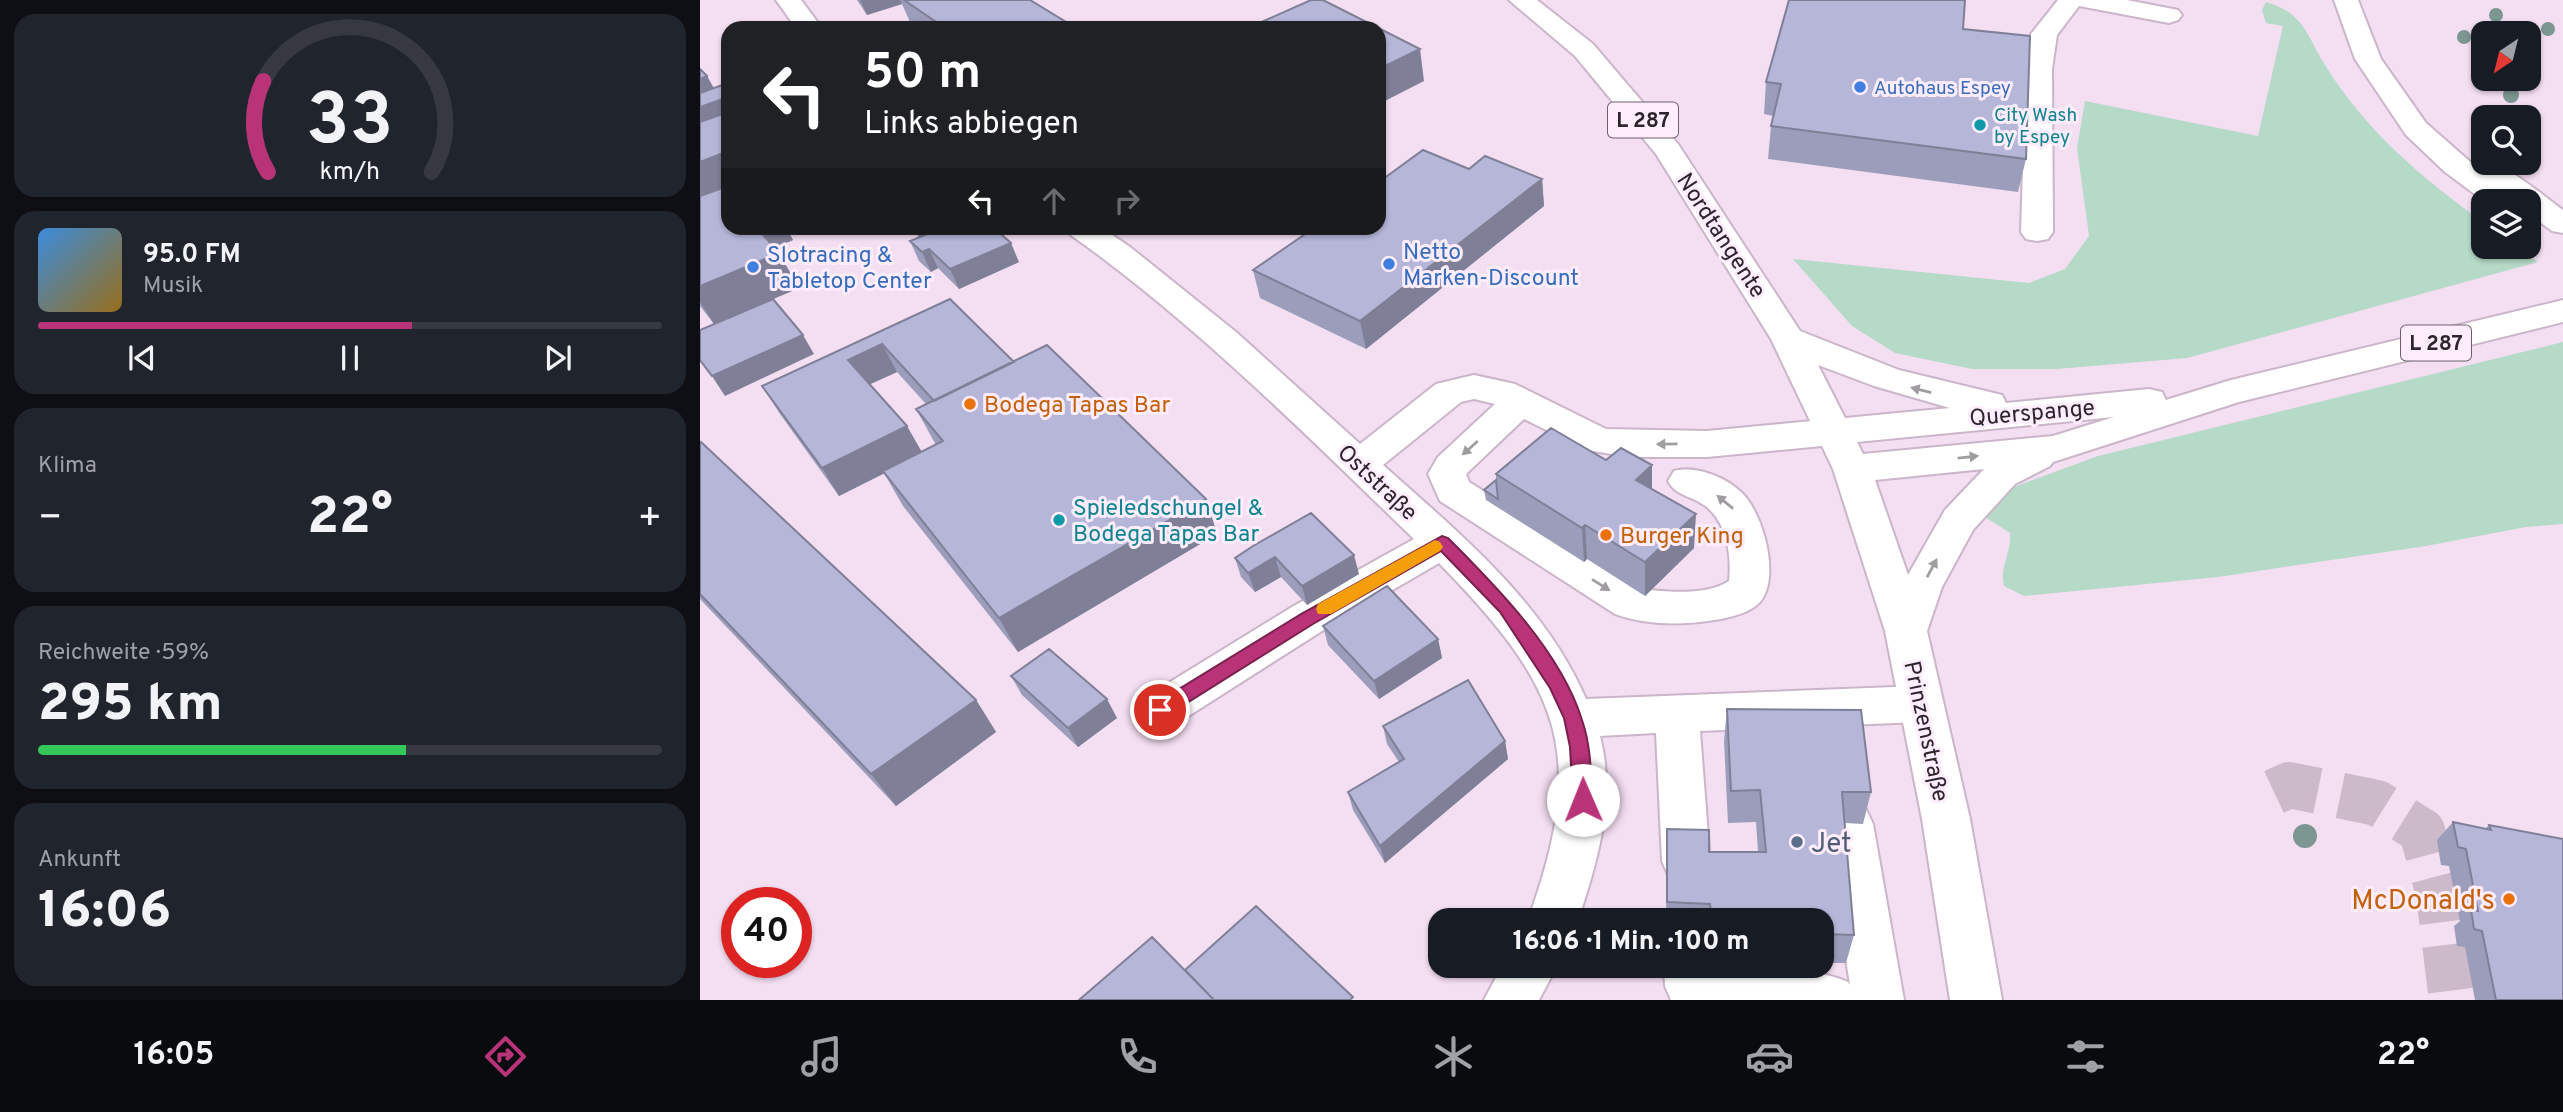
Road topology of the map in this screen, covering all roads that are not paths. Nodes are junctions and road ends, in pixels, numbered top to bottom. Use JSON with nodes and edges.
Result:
{"nodes":[{"id":1,"x":788,"y":0,"type":"edge"},
{"id":2,"x":1521,"y":0,"type":"edge"},
{"id":3,"x":2071,"y":0,"type":"edge"},
{"id":4,"x":2084,"y":0,"type":"edge"},
{"id":5,"x":2346,"y":0,"type":"edge"},
{"id":6,"x":2169,"y":15,"type":"dead end"},
{"id":7,"x":804,"y":21,"type":"edge"},
{"id":8,"x":2391,"y":91,"type":"junction"},
{"id":9,"x":2487,"y":189,"type":"edge"},
{"id":10,"x":2563,"y":224,"type":"edge"},
{"id":11,"x":2541,"y":229,"type":"edge"},
{"id":12,"x":2037,"y":232,"type":"dead end"},
{"id":13,"x":1092,"y":235,"type":"edge"},
{"id":14,"x":2563,"y":245,"type":"edge"},
{"id":15,"x":2563,"y":311,"type":"edge"},
{"id":16,"x":1788,"y":339,"type":"junction"},
{"id":17,"x":2231,"y":392,"type":"junction"},
{"id":18,"x":1520,"y":402,"type":"junction"},
{"id":19,"x":2036,"y":413,"type":"junction"},
{"id":20,"x":1832,"y":432,"type":"junction"},
{"id":21,"x":2054,"y":449,"type":"junction"},
{"id":22,"x":1358,"y":465,"type":"junction"},
{"id":23,"x":1852,"y":470,"type":"junction"},
{"id":24,"x":1687,"y":481,"type":"dead end"},
{"id":25,"x":1442,"y":542,"type":"junction"},
{"id":26,"x":1906,"y":631,"type":"junction"},
{"id":27,"x":1920,"y":704,"type":"junction"},
{"id":28,"x":1160,"y":710,"type":"dead end"},
{"id":29,"x":1676,"y":714,"type":"junction"},
{"id":30,"x":1573,"y":718,"type":"junction"},
{"id":31,"x":1849,"y":824,"type":"edge"},
{"id":32,"x":1686,"y":861,"type":"edge"},
{"id":33,"x":1557,"y":908,"type":"edge"},
{"id":34,"x":1524,"y":978,"type":"edge"},
{"id":35,"x":1691,"y":978,"type":"edge"},
{"id":36,"x":1510,"y":1000,"type":"edge"},
{"id":37,"x":1830,"y":1000,"type":"edge"},
{"id":38,"x":1878,"y":1000,"type":"edge"},
{"id":39,"x":1976,"y":1000,"type":"edge"}],
"edges":[{"from":1,"to":7,"type":"main road"},
{"from":2,"to":16,"type":"main road","name":"Nordtangente","number":"L 287"},
{"from":3,"to":12,"type":"main road"},
{"from":4,"to":6,"type":"main road"},
{"from":5,"to":8,"type":"main road"},
{"from":8,"to":9,"type":"main road"},
{"from":8,"to":10,"type":"main road"},
{"from":11,"to":14,"type":"main road"},
{"from":13,"to":22,"type":"main road","name":"Oststraße"},
{"from":15,"to":17,"type":"main road","name":"Querspange","number":"L 287"},
{"from":19,"to":16,"type":"main road","number":"L 287","one_way":true},
{"from":16,"to":20,"type":"main road","name":"Nordtangente","number":"L 287"},
{"from":17,"to":19,"type":"main road","name":"Querspange","number":"L 287"},
{"from":17,"to":21,"type":"main road","name":"Querspange","number":"L 287"},
{"from":20,"to":18,"type":"main road","name":"Querspange","one_way":true},
{"from":18,"to":22,"type":"main road"},
{"from":18,"to":24,"type":"main road","one_way":true},
{"from":19,"to":20,"type":"main road","name":"Querspange","number":"L 287"},
{"from":20,"to":23,"type":"main road","name":"Nordtangente","number":"L 287"},
{"from":23,"to":21,"type":"main road","name":"Querspange","number":"L 287","one_way":true},
{"from":26,"to":21,"type":"main road","number":"L 287","one_way":true},
{"from":22,"to":25,"type":"main road","name":"Oststraße"},
{"from":23,"to":26,"type":"main road","name":"Prinzenstraße"},
{"from":25,"to":28,"type":"main road"},
{"from":25,"to":30,"type":"main road","name":"Oststraße"},
{"from":26,"to":27,"type":"main road","name":"Prinzenstraße"},
{"from":27,"to":29,"type":"main road"},
{"from":27,"to":39,"type":"main road","name":"Prinzenstraße"},
{"from":29,"to":30,"type":"main road"},
{"from":29,"to":32,"type":"main road"},
{"from":30,"to":33,"type":"main road","name":"Oststraße"},
{"from":31,"to":38,"type":"main road"},
{"from":34,"to":36,"type":"main road"},
{"from":35,"to":37,"type":"main road"}]}
